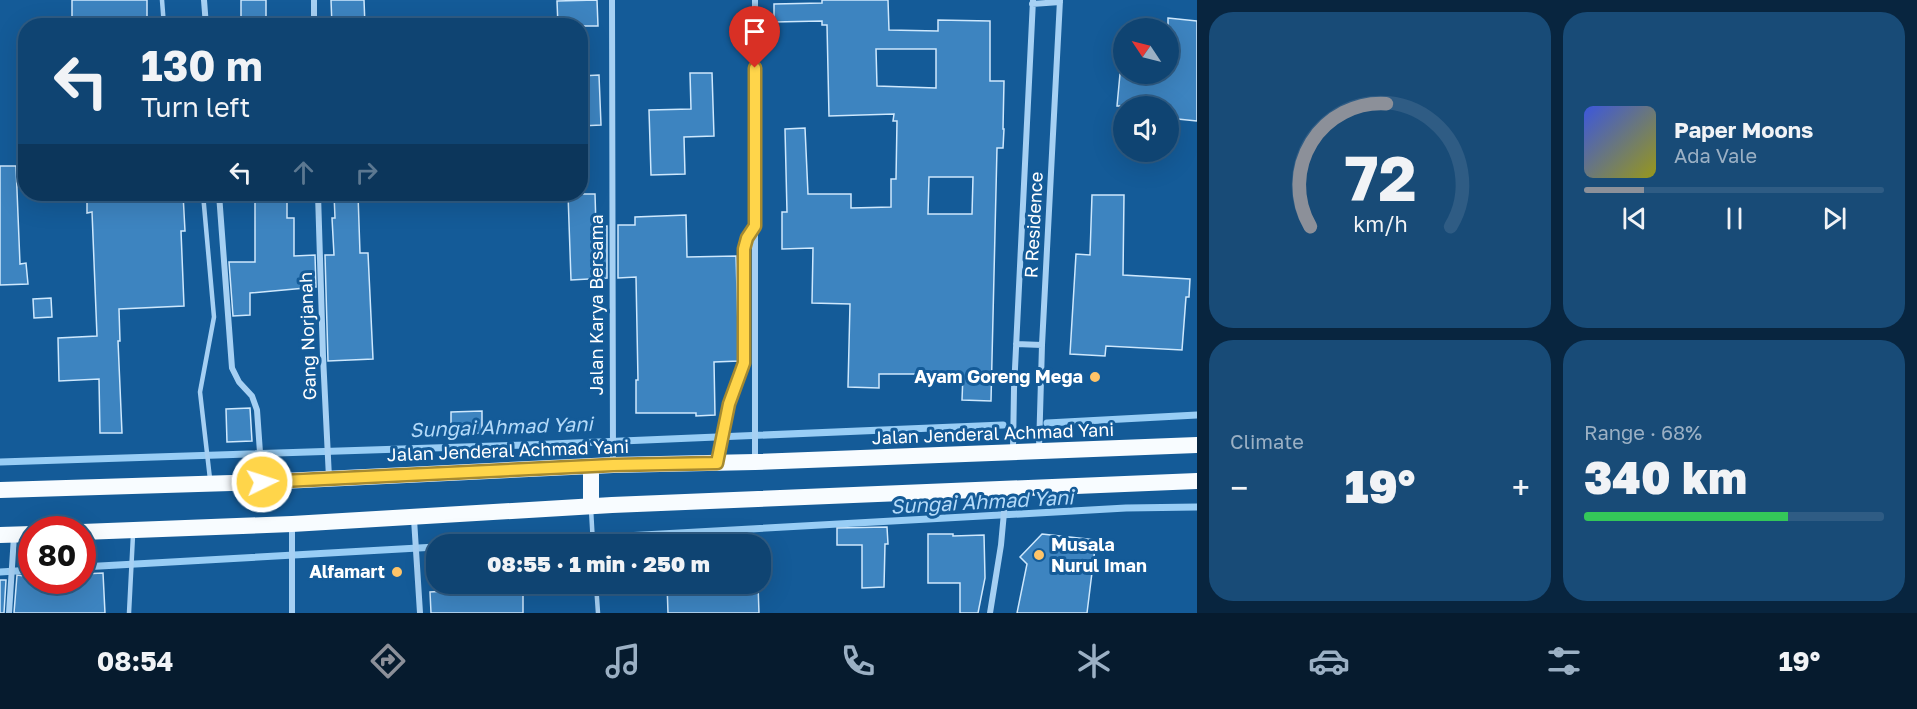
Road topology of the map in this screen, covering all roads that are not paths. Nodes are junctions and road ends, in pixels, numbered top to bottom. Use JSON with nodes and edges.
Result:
{"nodes":[{"id":1,"x":162,"y":0,"type":"edge"},
{"id":2,"x":204,"y":0,"type":"edge"},
{"id":3,"x":314,"y":0,"type":"edge"},
{"id":4,"x":612,"y":0,"type":"edge"},
{"id":5,"x":755,"y":0,"type":"edge"},
{"id":6,"x":1060,"y":1,"type":"edge"},
{"id":7,"x":1033,"y":2,"type":"edge"},
{"id":8,"x":163,"y":18,"type":"edge"},
{"id":9,"x":205,"y":18,"type":"edge"},
{"id":10,"x":314,"y":18,"type":"edge"},
{"id":11,"x":203,"y":201,"type":"edge"},
{"id":12,"x":220,"y":201,"type":"edge"},
{"id":13,"x":318,"y":201,"type":"edge"},
{"id":14,"x":755,"y":226,"type":"junction"},
{"id":15,"x":1016,"y":344,"type":"junction"},
{"id":16,"x":1042,"y":345,"type":"junction"},
{"id":17,"x":1197,"y":445,"type":"edge"},
{"id":18,"x":1039,"y":452,"type":"junction"},
{"id":19,"x":1013,"y":453,"type":"junction"},
{"id":20,"x":755,"y":462,"type":"junction"},
{"id":21,"x":717,"y":463,"type":"junction"},
{"id":22,"x":613,"y":465,"type":"junction"},
{"id":23,"x":591,"y":466,"type":"junction"},
{"id":24,"x":329,"y":478,"type":"junction"},
{"id":25,"x":262,"y":482,"type":"junction"},
{"id":26,"x":1197,"y":482,"type":"edge"},
{"id":27,"x":211,"y":484,"type":"junction"},
{"id":28,"x":0,"y":490,"type":"edge"},
{"id":29,"x":1005,"y":499,"type":"junction"},
{"id":30,"x":591,"y":506,"type":"junction"},
{"id":31,"x":413,"y":516,"type":"junction"},
{"id":32,"x":292,"y":524,"type":"junction"},
{"id":33,"x":133,"y":530,"type":"junction"},
{"id":34,"x":96,"y":531,"type":"edge"},
{"id":35,"x":592,"y":534,"type":"edge"},
{"id":36,"x":7,"y":535,"type":"edge"},
{"id":37,"x":597,"y":594,"type":"edge"},
{"id":38,"x":9,"y":613,"type":"edge"},
{"id":39,"x":129,"y":613,"type":"edge"},
{"id":40,"x":292,"y":613,"type":"edge"},
{"id":41,"x":420,"y":613,"type":"edge"},
{"id":42,"x":598,"y":613,"type":"edge"},
{"id":43,"x":990,"y":613,"type":"edge"}],
"edges":[{"from":1,"to":8,"type":"lane"},
{"from":2,"to":9,"type":"street"},
{"from":3,"to":10,"type":"street"},
{"from":4,"to":22,"type":"street","name":"Jalan Karya Bersama"},
{"from":5,"to":14,"type":"street"},
{"from":6,"to":7,"type":"street"},
{"from":6,"to":16,"type":"street","name":"R Residence"},
{"from":7,"to":15,"type":"street"},
{"from":11,"to":27,"type":"lane"},
{"from":12,"to":25,"type":"street"},
{"from":13,"to":24,"type":"street","name":"Gang Norjanah"},
{"from":14,"to":20,"type":"street"},
{"from":14,"to":21,"type":"lane"},
{"from":15,"to":16,"type":"street"},
{"from":15,"to":19,"type":"street"},
{"from":16,"to":18,"type":"street","name":"R Residence"},
{"from":17,"to":18,"type":"highway","name":"Jalan Jenderal Achmad Yani"},
{"from":18,"to":19,"type":"highway","name":"Jalan Jenderal Achmad Yani"},
{"from":19,"to":20,"type":"highway","name":"Jalan Jenderal Achmad Yani"},
{"from":20,"to":21,"type":"highway","name":"Jalan Jenderal Achmad Yani"},
{"from":21,"to":22,"type":"highway","name":"Jalan Jenderal Achmad Yani"},
{"from":22,"to":23,"type":"highway","name":"Jalan Jenderal Achmad Yani"},
{"from":23,"to":24,"type":"highway","name":"Jalan Jenderal Achmad Yani"},
{"from":23,"to":30,"type":"highway"},
{"from":24,"to":25,"type":"highway","name":"Jalan Jenderal Achmad Yani"},
{"from":25,"to":27,"type":"highway","name":"Jalan Jenderal Achmad Yani"},
{"from":26,"to":29,"type":"highway"},
{"from":27,"to":28,"type":"highway","name":"Jalan Jenderal Achmad Yani"},
{"from":29,"to":30,"type":"highway"},
{"from":29,"to":43,"type":"street"},
{"from":30,"to":31,"type":"highway"},
{"from":30,"to":35,"type":"lane"},
{"from":31,"to":32,"type":"highway"},
{"from":31,"to":41,"type":"street"},
{"from":32,"to":33,"type":"highway"},
{"from":32,"to":40,"type":"street"},
{"from":33,"to":34,"type":"highway"},
{"from":33,"to":39,"type":"lane"},
{"from":36,"to":38,"type":"street"},
{"from":37,"to":42,"type":"lane"}]}
